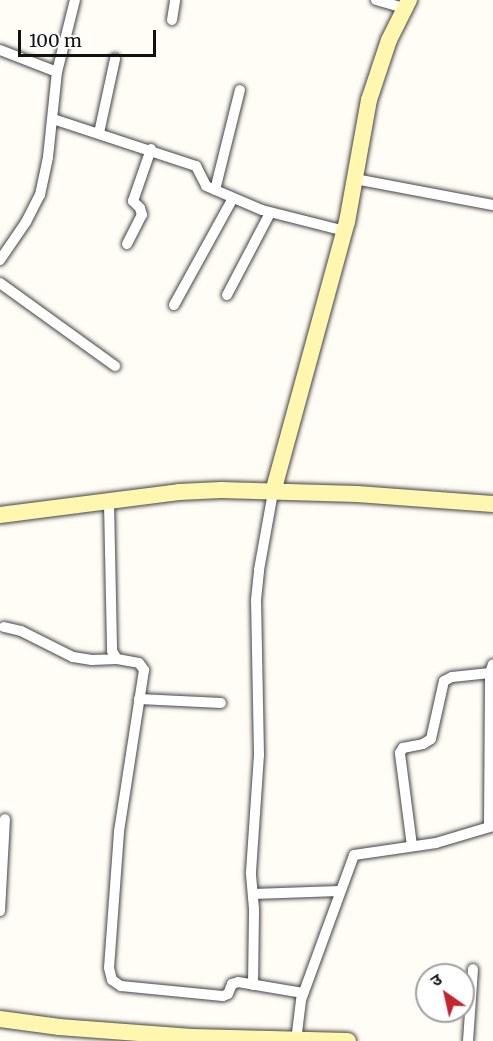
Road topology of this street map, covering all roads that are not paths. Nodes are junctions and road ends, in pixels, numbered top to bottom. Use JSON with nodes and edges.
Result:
{"nodes":[{"id":1,"x":75,"y":0,"type":"edge"},
{"id":2,"x":176,"y":0,"type":"edge"},
{"id":3,"x":376,"y":0,"type":"edge"},
{"id":4,"x":406,"y":4,"type":"edge"},
{"id":5,"x":172,"y":20,"type":"dead end"},
{"id":6,"x":0,"y":51,"type":"edge"},
{"id":7,"x":115,"y":59,"type":"dead end"},
{"id":8,"x":57,"y":72,"type":"junction"},
{"id":9,"x":240,"y":90,"type":"dead end"},
{"id":10,"x":52,"y":119,"type":"junction"},
{"id":11,"x":99,"y":133,"type":"junction"},
{"id":12,"x":151,"y":149,"type":"junction"},
{"id":13,"x":356,"y":179,"type":"junction"},
{"id":14,"x":215,"y":190,"type":"junction"},
{"id":15,"x":233,"y":198,"type":"junction"},
{"id":16,"x":493,"y":205,"type":"edge"},
{"id":17,"x":270,"y":213,"type":"junction"},
{"id":18,"x":345,"y":231,"type":"junction"},
{"id":19,"x":127,"y":244,"type":"dead end"},
{"id":20,"x":0,"y":260,"type":"edge"},
{"id":21,"x":0,"y":283,"type":"edge"},
{"id":22,"x":227,"y":295,"type":"dead end"},
{"id":23,"x":174,"y":306,"type":"dead end"},
{"id":24,"x":115,"y":366,"type":"dead end"},
{"id":25,"x":273,"y":492,"type":"junction"},
{"id":26,"x":109,"y":503,"type":"junction"},
{"id":27,"x":493,"y":504,"type":"edge"},
{"id":28,"x":0,"y":515,"type":"edge"},
{"id":29,"x":4,"y":627,"type":"dead end"},
{"id":30,"x":117,"y":658,"type":"junction"},
{"id":31,"x":492,"y":669,"type":"edge"},
{"id":32,"x":139,"y":699,"type":"junction"},
{"id":33,"x":222,"y":703,"type":"dead end"},
{"id":34,"x":5,"y":819,"type":"dead end"},
{"id":35,"x":491,"y":826,"type":"edge"},
{"id":36,"x":412,"y":846,"type":"junction"},
{"id":37,"x":339,"y":891,"type":"junction"},
{"id":38,"x":253,"y":894,"type":"junction"},
{"id":39,"x":0,"y":911,"type":"edge"},
{"id":40,"x":253,"y":985,"type":"junction"},
{"id":41,"x":303,"y":993,"type":"junction"},
{"id":42,"x":0,"y":1019,"type":"edge"},
{"id":43,"x":469,"y":1023,"type":"edge"},
{"id":44,"x":157,"y":1038,"type":"edge"},
{"id":45,"x":296,"y":1040,"type":"edge"},
{"id":46,"x":348,"y":1041,"type":"edge"},
{"id":47,"x":468,"y":1041,"type":"edge"}],
"edges":[{"from":1,"to":8,"type":"street"},
{"from":2,"to":5,"type":"street"},
{"from":3,"to":4,"type":"street"},
{"from":4,"to":13,"type":"street"},
{"from":6,"to":8,"type":"street"},
{"from":7,"to":11,"type":"street"},
{"from":8,"to":10,"type":"street"},
{"from":9,"to":14,"type":"street"},
{"from":10,"to":11,"type":"street"},
{"from":10,"to":20,"type":"street"},
{"from":11,"to":12,"type":"street"},
{"from":12,"to":14,"type":"street"},
{"from":12,"to":19,"type":"street"},
{"from":13,"to":16,"type":"street"},
{"from":13,"to":18,"type":"street"},
{"from":14,"to":15,"type":"street"},
{"from":15,"to":17,"type":"street"},
{"from":15,"to":23,"type":"street"},
{"from":17,"to":18,"type":"street"},
{"from":17,"to":22,"type":"street"},
{"from":18,"to":25,"type":"street"},
{"from":21,"to":24,"type":"street"},
{"from":25,"to":26,"type":"street"},
{"from":25,"to":27,"type":"street"},
{"from":25,"to":38,"type":"street"},
{"from":26,"to":28,"type":"street"},
{"from":26,"to":30,"type":"street"},
{"from":29,"to":30,"type":"street"},
{"from":30,"to":32,"type":"street"},
{"from":31,"to":35,"type":"street"},
{"from":31,"to":36,"type":"street"},
{"from":32,"to":33,"type":"street"},
{"from":32,"to":40,"type":"street"},
{"from":34,"to":39,"type":"street"},
{"from":35,"to":36,"type":"street"},
{"from":36,"to":37,"type":"street"},
{"from":37,"to":38,"type":"street"},
{"from":37,"to":41,"type":"street"},
{"from":38,"to":40,"type":"street"},
{"from":40,"to":41,"type":"street"},
{"from":41,"to":45,"type":"street"},
{"from":42,"to":44,"type":"street"},
{"from":43,"to":47,"type":"street"},
{"from":44,"to":45,"type":"street"},
{"from":45,"to":46,"type":"street"}]}
